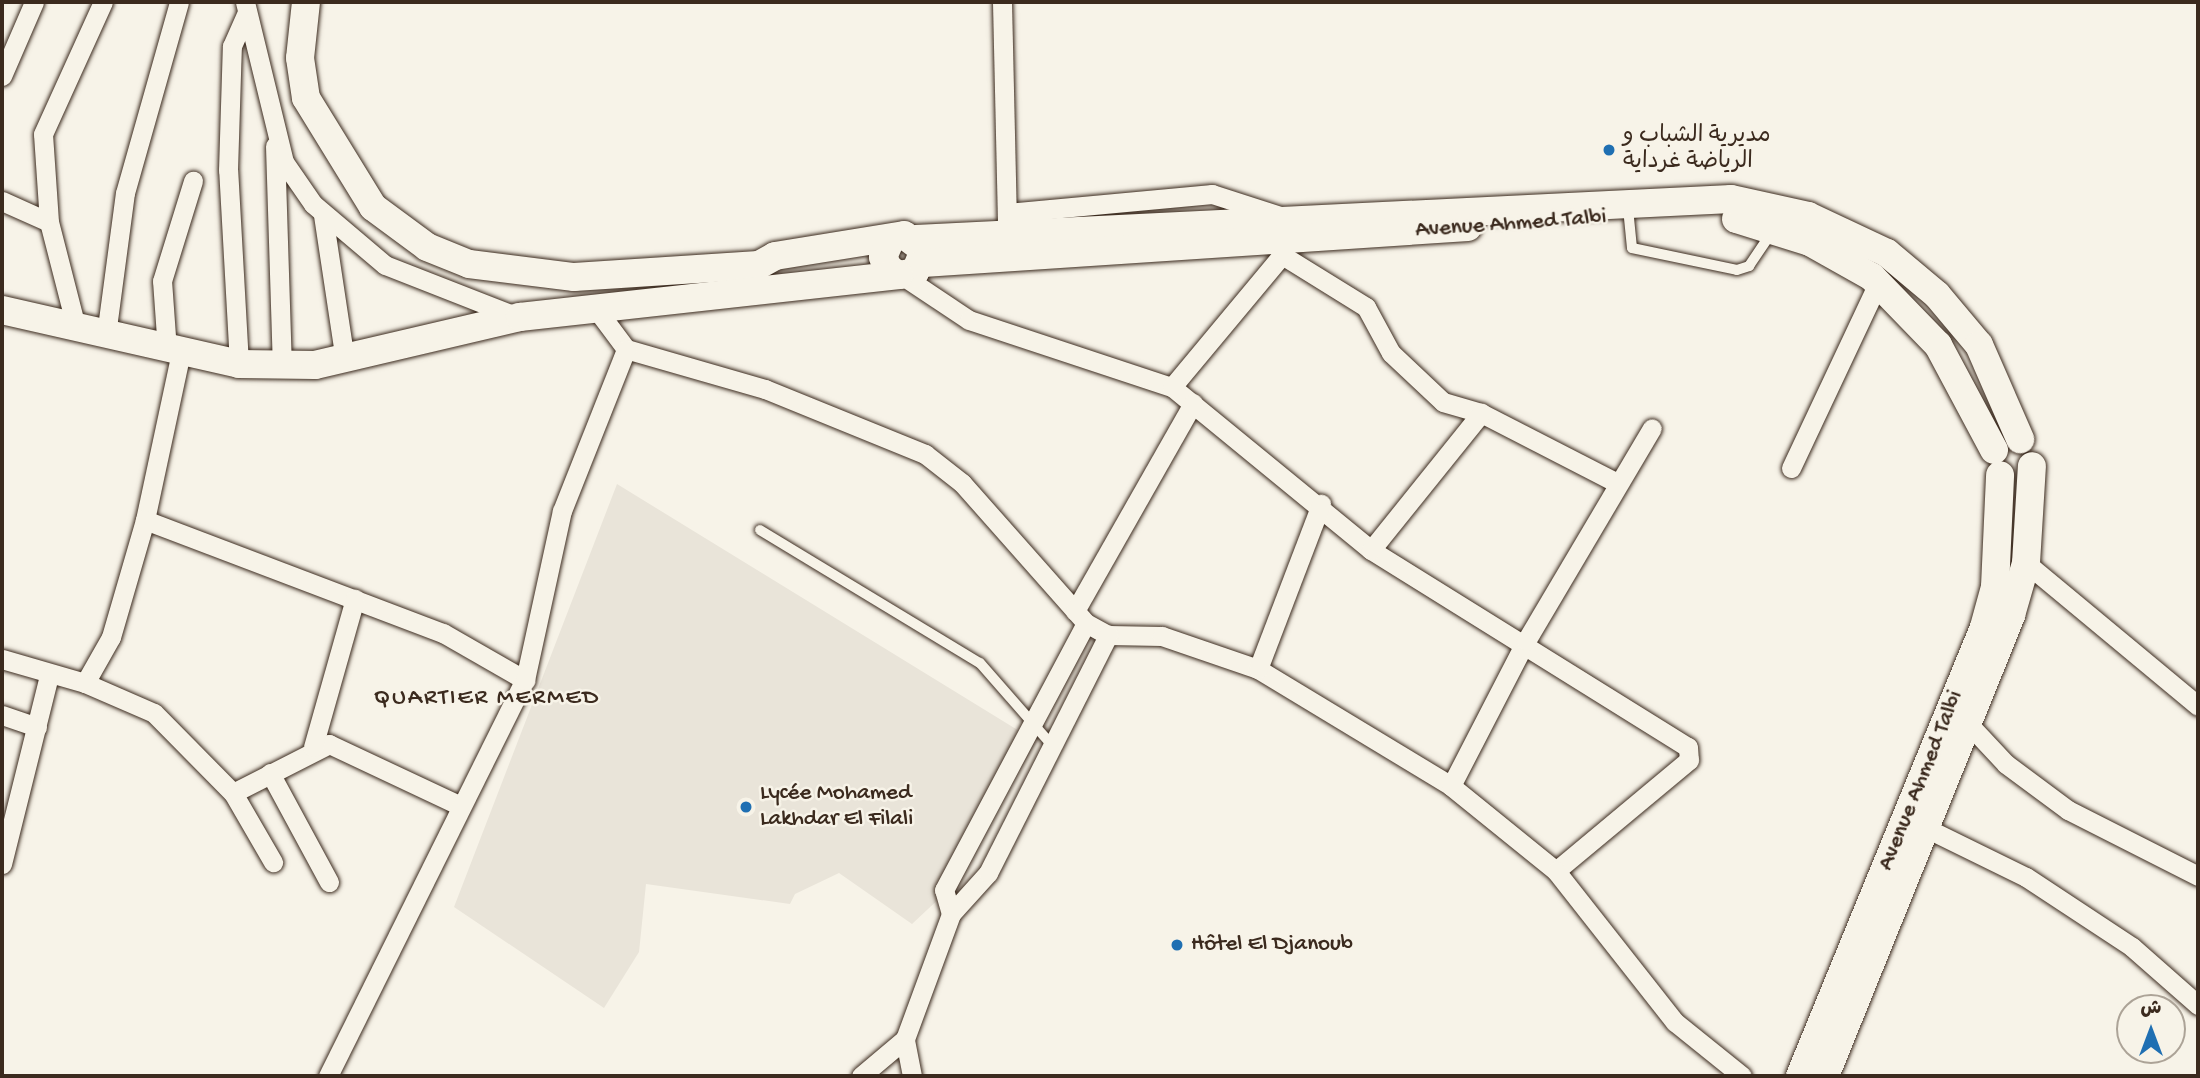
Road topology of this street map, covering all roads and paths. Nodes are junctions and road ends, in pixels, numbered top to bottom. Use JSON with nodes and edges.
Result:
{"nodes":[{"id":1,"x":34,"y":2,"type":"edge"},
{"id":2,"x":103,"y":2,"type":"edge"},
{"id":3,"x":179,"y":2,"type":"edge"},
{"id":4,"x":306,"y":2,"type":"edge"},
{"id":5,"x":1002,"y":2,"type":"edge"},
{"id":6,"x":246,"y":7,"type":"edge"},
{"id":7,"x":2,"y":76,"type":"edge"},
{"id":8,"x":275,"y":132,"type":"junction"},
{"id":9,"x":193,"y":181,"type":"dead end"},
{"id":10,"x":2,"y":201,"type":"edge"},
{"id":11,"x":1628,"y":209,"type":"junction"},
{"id":12,"x":323,"y":215,"type":"junction"},
{"id":13,"x":1777,"y":218,"type":"junction"},
{"id":14,"x":49,"y":222,"type":"junction"},
{"id":15,"x":1007,"y":224,"type":"junction"},
{"id":16,"x":1284,"y":238,"type":"junction"},
{"id":17,"x":906,"y":261,"type":"junction"},
{"id":18,"x":1878,"y":283,"type":"junction"},
{"id":19,"x":594,"y":306,"type":"junction"},
{"id":20,"x":2,"y":310,"type":"edge"},
{"id":21,"x":520,"y":317,"type":"junction"},
{"id":22,"x":76,"y":327,"type":"junction"},
{"id":23,"x":106,"y":335,"type":"junction"},
{"id":24,"x":626,"y":349,"type":"junction"},
{"id":25,"x":174,"y":351,"type":"junction"},
{"id":26,"x":345,"y":360,"type":"junction"},
{"id":27,"x":239,"y":364,"type":"junction"},
{"id":28,"x":282,"y":365,"type":"junction"},
{"id":29,"x":1172,"y":387,"type":"junction"},
{"id":30,"x":1193,"y":403,"type":"junction"},
{"id":31,"x":1481,"y":413,"type":"junction"},
{"id":32,"x":1652,"y":428,"type":"dead end"},
{"id":33,"x":2020,"y":439,"type":"junction"},
{"id":34,"x":1997,"y":463,"type":"junction"},
{"id":35,"x":2032,"y":466,"type":"junction"},
{"id":36,"x":1791,"y":468,"type":"dead end"},
{"id":37,"x":1617,"y":483,"type":"junction"},
{"id":38,"x":1321,"y":504,"type":"junction"},
{"id":39,"x":145,"y":520,"type":"junction"},
{"id":40,"x":760,"y":530,"type":"dead end"},
{"id":41,"x":1371,"y":550,"type":"junction"},
{"id":42,"x":2026,"y":563,"type":"junction"},
{"id":43,"x":355,"y":599,"type":"junction"},
{"id":44,"x":1080,"y":617,"type":"junction"},
{"id":45,"x":1108,"y":635,"type":"junction"},
{"id":46,"x":1526,"y":641,"type":"junction"},
{"id":47,"x":2,"y":659,"type":"edge"},
{"id":48,"x":1258,"y":669,"type":"junction"},
{"id":49,"x":49,"y":676,"type":"junction"},
{"id":50,"x":525,"y":680,"type":"junction"},
{"id":51,"x":85,"y":683,"type":"junction"},
{"id":52,"x":2198,"y":706,"type":"edge"},
{"id":53,"x":2,"y":715,"type":"edge"},
{"id":54,"x":1961,"y":715,"type":"junction"},
{"id":55,"x":37,"y":727,"type":"junction"},
{"id":56,"x":1033,"y":728,"type":"junction"},
{"id":57,"x":1051,"y":744,"type":"junction"},
{"id":58,"x":313,"y":747,"type":"junction"},
{"id":59,"x":270,"y":773,"type":"junction"},
{"id":60,"x":1451,"y":786,"type":"junction"},
{"id":61,"x":233,"y":793,"type":"junction"},
{"id":62,"x":461,"y":806,"type":"junction"},
{"id":63,"x":1928,"y":829,"type":"junction"},
{"id":64,"x":273,"y":862,"type":"dead end"},
{"id":65,"x":2,"y":864,"type":"edge"},
{"id":66,"x":1556,"y":871,"type":"junction"},
{"id":67,"x":2198,"y":876,"type":"edge"},
{"id":68,"x":328,"y":882,"type":"dead end"},
{"id":69,"x":951,"y":914,"type":"junction"},
{"id":70,"x":2198,"y":1005,"type":"edge"},
{"id":71,"x":905,"y":1039,"type":"junction"},
{"id":72,"x":328,"y":1076,"type":"edge"},
{"id":73,"x":862,"y":1076,"type":"edge"},
{"id":74,"x":912,"y":1076,"type":"edge"},
{"id":75,"x":1742,"y":1076,"type":"edge"},
{"id":76,"x":1800,"y":1076,"type":"edge"},
{"id":77,"x":1825,"y":1076,"type":"edge"}],
"edges":[{"from":1,"to":7,"type":"street"},
{"from":2,"to":14,"type":"street"},
{"from":3,"to":23,"type":"street"},
{"from":4,"to":17,"type":"main road"},
{"from":5,"to":15,"type":"street"},
{"from":6,"to":8,"type":"street"},
{"from":6,"to":27,"type":"street"},
{"from":8,"to":12,"type":"street"},
{"from":8,"to":28,"type":"street"},
{"from":9,"to":25,"type":"street"},
{"from":10,"to":14,"type":"street"},
{"from":11,"to":13,"type":"main road","name":"Avenue Ahmed Talbi"},
{"from":11,"to":13,"type":"lane"},
{"from":11,"to":16,"type":"main road","name":"Avenue Ahmed Talbi"},
{"from":12,"to":21,"type":"street"},
{"from":12,"to":26,"type":"street"},
{"from":13,"to":18,"type":"main road","name":"Avenue Ahmed Talbi"},
{"from":13,"to":33,"type":"main road"},
{"from":14,"to":22,"type":"street"},
{"from":15,"to":16,"type":"main road"},
{"from":15,"to":17,"type":"main road"},
{"from":16,"to":17,"type":"main road","name":"Avenue Ahmed Talbi"},
{"from":16,"to":29,"type":"street"},
{"from":16,"to":31,"type":"street"},
{"from":17,"to":19,"type":"main road"},
{"from":17,"to":29,"type":"street"},
{"from":18,"to":34,"type":"main road","name":"Avenue Ahmed Talbi"},
{"from":18,"to":36,"type":"street"},
{"from":19,"to":21,"type":"main road"},
{"from":19,"to":24,"type":"street"},
{"from":20,"to":22,"type":"main road"},
{"from":21,"to":26,"type":"main road"},
{"from":22,"to":23,"type":"main road"},
{"from":23,"to":25,"type":"main road"},
{"from":24,"to":44,"type":"street"},
{"from":24,"to":50,"type":"street"},
{"from":25,"to":27,"type":"main road"},
{"from":25,"to":39,"type":"street"},
{"from":26,"to":28,"type":"main road"},
{"from":27,"to":28,"type":"main road"},
{"from":29,"to":30,"type":"street"},
{"from":30,"to":38,"type":"street"},
{"from":30,"to":44,"type":"street"},
{"from":31,"to":37,"type":"street"},
{"from":31,"to":41,"type":"street"},
{"from":32,"to":37,"type":"street"},
{"from":33,"to":34,"type":"main road"},
{"from":33,"to":35,"type":"main road"},
{"from":34,"to":35,"type":"main road"},
{"from":34,"to":54,"type":"main road","name":"Avenue Ahmed Talbi"},
{"from":35,"to":42,"type":"main road"},
{"from":37,"to":46,"type":"street"},
{"from":38,"to":41,"type":"street"},
{"from":38,"to":48,"type":"street"},
{"from":39,"to":43,"type":"street"},
{"from":39,"to":51,"type":"street"},
{"from":40,"to":56,"type":"lane"},
{"from":41,"to":46,"type":"street"},
{"from":42,"to":52,"type":"street"},
{"from":42,"to":54,"type":"main road"},
{"from":43,"to":50,"type":"street"},
{"from":43,"to":58,"type":"street"},
{"from":44,"to":45,"type":"street"},
{"from":44,"to":56,"type":"street"},
{"from":45,"to":48,"type":"street"},
{"from":45,"to":57,"type":"street"},
{"from":46,"to":60,"type":"street"},
{"from":46,"to":66,"type":"street"},
{"from":47,"to":49,"type":"street"},
{"from":48,"to":60,"type":"street"},
{"from":49,"to":51,"type":"street"},
{"from":49,"to":55,"type":"street"},
{"from":50,"to":62,"type":"street"},
{"from":51,"to":61,"type":"street"},
{"from":53,"to":55,"type":"street"},
{"from":54,"to":63,"type":"main road"},
{"from":54,"to":67,"type":"street"},
{"from":54,"to":76,"type":"main road","name":"Avenue Ahmed Talbi"},
{"from":55,"to":65,"type":"street"},
{"from":56,"to":57,"type":"lane"},
{"from":56,"to":69,"type":"street"},
{"from":57,"to":69,"type":"street"},
{"from":58,"to":59,"type":"street"},
{"from":58,"to":62,"type":"street"},
{"from":59,"to":61,"type":"street"},
{"from":59,"to":68,"type":"street"},
{"from":60,"to":66,"type":"street"},
{"from":61,"to":64,"type":"street"},
{"from":62,"to":72,"type":"street"},
{"from":63,"to":70,"type":"street"},
{"from":63,"to":77,"type":"main road"},
{"from":66,"to":75,"type":"street"},
{"from":69,"to":71,"type":"street"},
{"from":71,"to":73,"type":"street"},
{"from":71,"to":74,"type":"street"}]}
